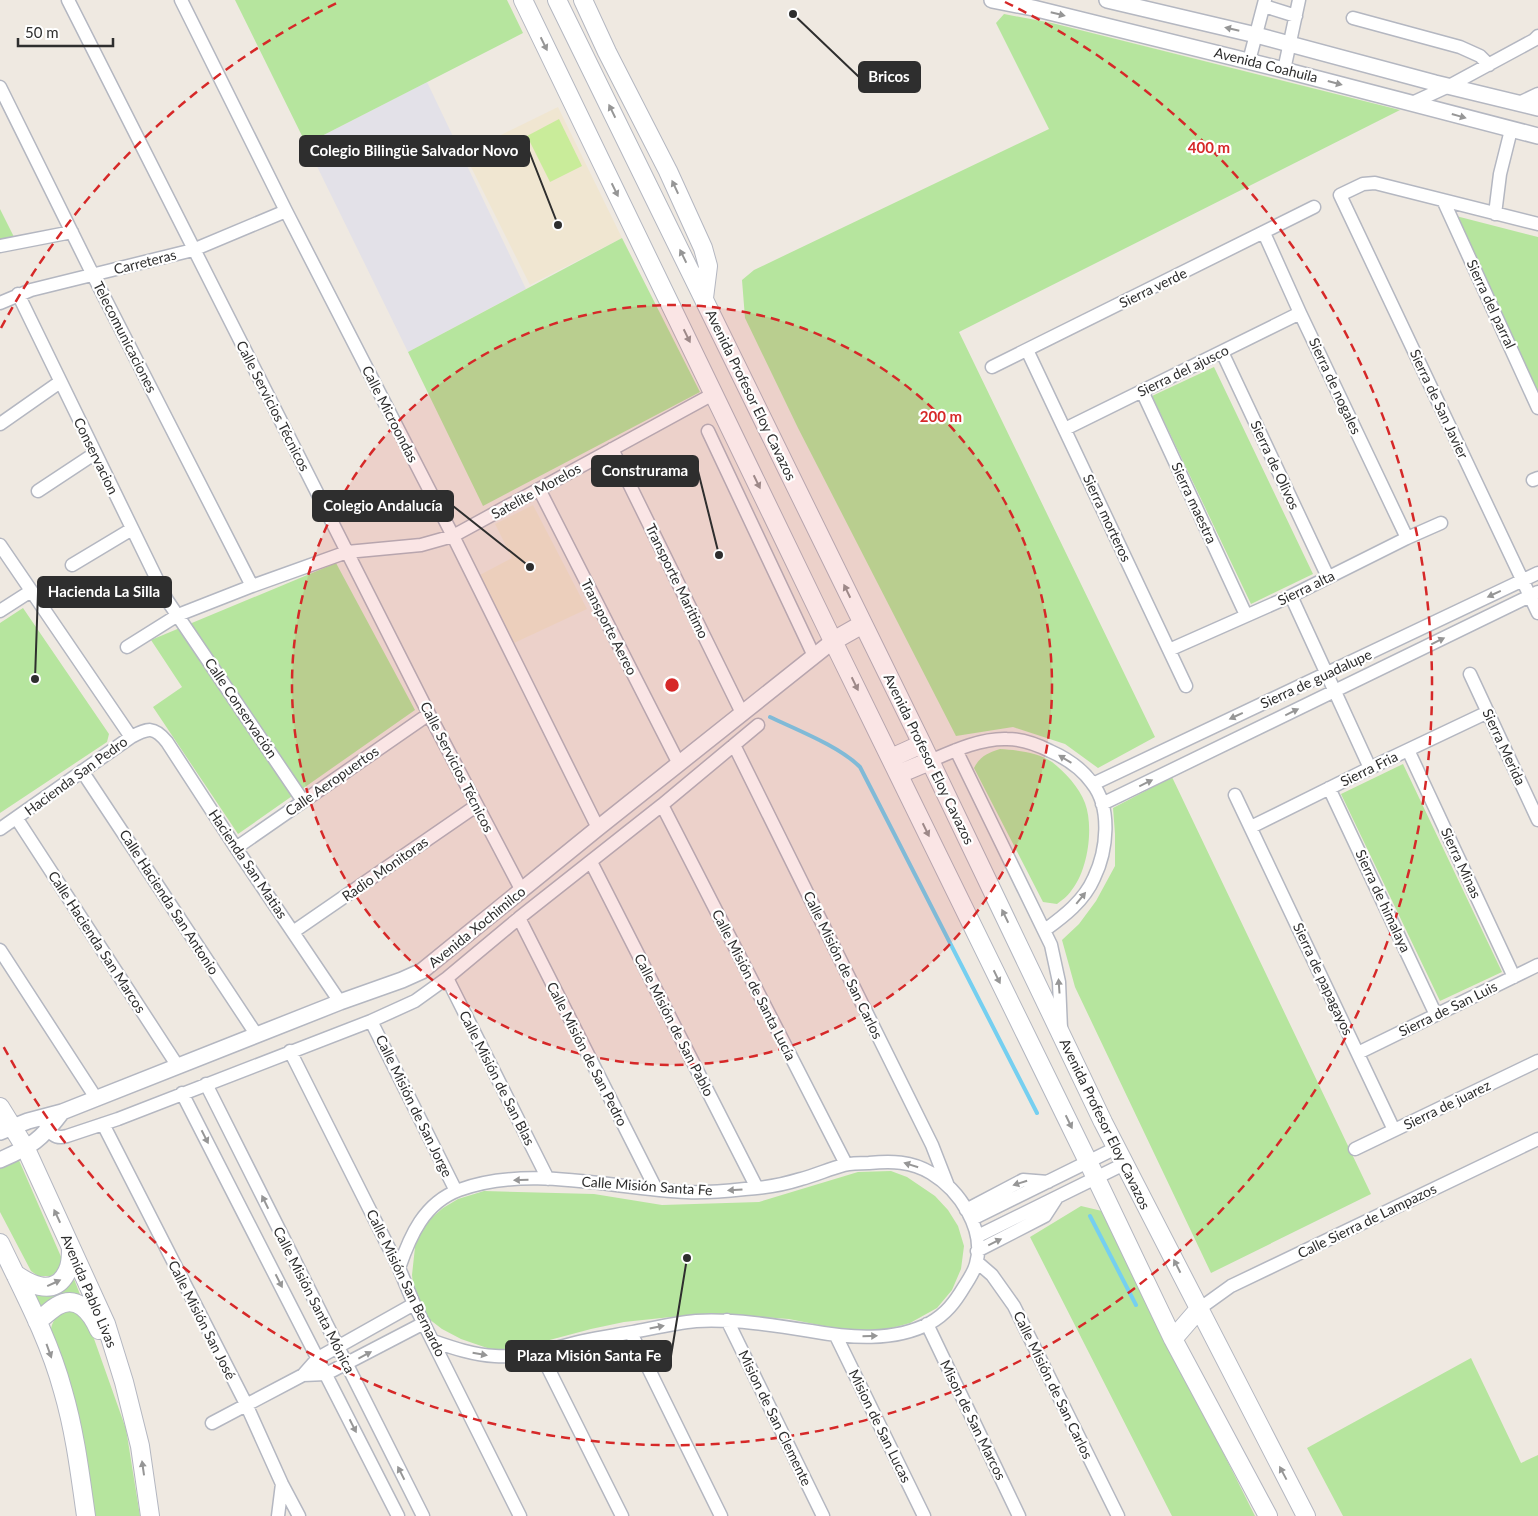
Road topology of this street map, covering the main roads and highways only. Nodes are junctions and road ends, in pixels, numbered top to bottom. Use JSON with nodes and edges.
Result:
{"nodes":[{"id":1,"x":523,"y":0,"type":"edge"},
{"id":2,"x":583,"y":0,"type":"edge"},
{"id":3,"x":559,"y":3,"type":"edge"},
{"id":4,"x":607,"y":52,"type":"junction"},
{"id":5,"x":704,"y":298,"type":"junction"},
{"id":6,"x":863,"y":624,"type":"junction"},
{"id":7,"x":833,"y":641,"type":"junction"},
{"id":8,"x":922,"y":744,"type":"junction"},
{"id":9,"x":890,"y":758,"type":"junction"},
{"id":10,"x":930,"y":761,"type":"junction"},
{"id":11,"x":898,"y":774,"type":"junction"},
{"id":12,"x":0,"y":1107,"type":"edge"},
{"id":13,"x":6,"y":1129,"type":"edge"},
{"id":14,"x":0,"y":1243,"type":"edge"},
{"id":15,"x":71,"y":1246,"type":"junction"},
{"id":16,"x":15,"y":1274,"type":"junction"},
{"id":17,"x":1199,"y":1309,"type":"junction"},
{"id":18,"x":37,"y":1321,"type":"junction"},
{"id":19,"x":1173,"y":1339,"type":"junction"},
{"id":20,"x":124,"y":1382,"type":"junction"},
{"id":21,"x":86,"y":1516,"type":"edge"},
{"id":22,"x":150,"y":1516,"type":"edge"},
{"id":23,"x":1268,"y":1516,"type":"edge"},
{"id":24,"x":1306,"y":1516,"type":"edge"}],
"edges":[{"from":1,"to":7,"type":"main road","one_way":true},
{"from":2,"to":4,"type":"main road"},
{"from":3,"to":4,"type":"main road"},
{"from":5,"to":3,"type":"main road","name":"Avenida Profesor Eloy Cavazos","one_way":true},
{"from":5,"to":4,"type":"main road","one_way":true},
{"from":6,"to":5,"type":"main road","name":"Avenida Profesor Eloy Cavazos","one_way":true},
{"from":6,"to":7,"type":"main road"},
{"from":6,"to":8,"type":"main road","name":"Avenida Profesor Eloy Cavazos"},
{"from":7,"to":9,"type":"main road","one_way":true},
{"from":8,"to":9,"type":"main road"},
{"from":8,"to":10,"type":"main road","name":"Avenida Profesor Eloy Cavazos"},
{"from":9,"to":11,"type":"main road"},
{"from":10,"to":11,"type":"main road"},
{"from":17,"to":10,"type":"main road","name":"Avenida Profesor Eloy Cavazos","one_way":true},
{"from":11,"to":19,"type":"main road","one_way":true},
{"from":12,"to":13,"type":"main road","name":"Avenida Pablo Livas"},
{"from":15,"to":13,"type":"main road","name":"Avenida Pablo Livas","one_way":true},
{"from":14,"to":16,"type":"main road"},
{"from":16,"to":15,"type":"main road","one_way":true},
{"from":15,"to":20,"type":"main road","name":"Avenida Pablo Livas"},
{"from":16,"to":18,"type":"main road"},
{"from":17,"to":19,"type":"main road"},
{"from":24,"to":17,"type":"main road","name":"Avenida Profesor Eloy Cavazos","one_way":true},
{"from":18,"to":20,"type":"main road"},
{"from":18,"to":21,"type":"main road","one_way":true},
{"from":19,"to":23,"type":"main road"},
{"from":22,"to":20,"type":"main road","name":"Avenida Pablo Livas","one_way":true}]}
